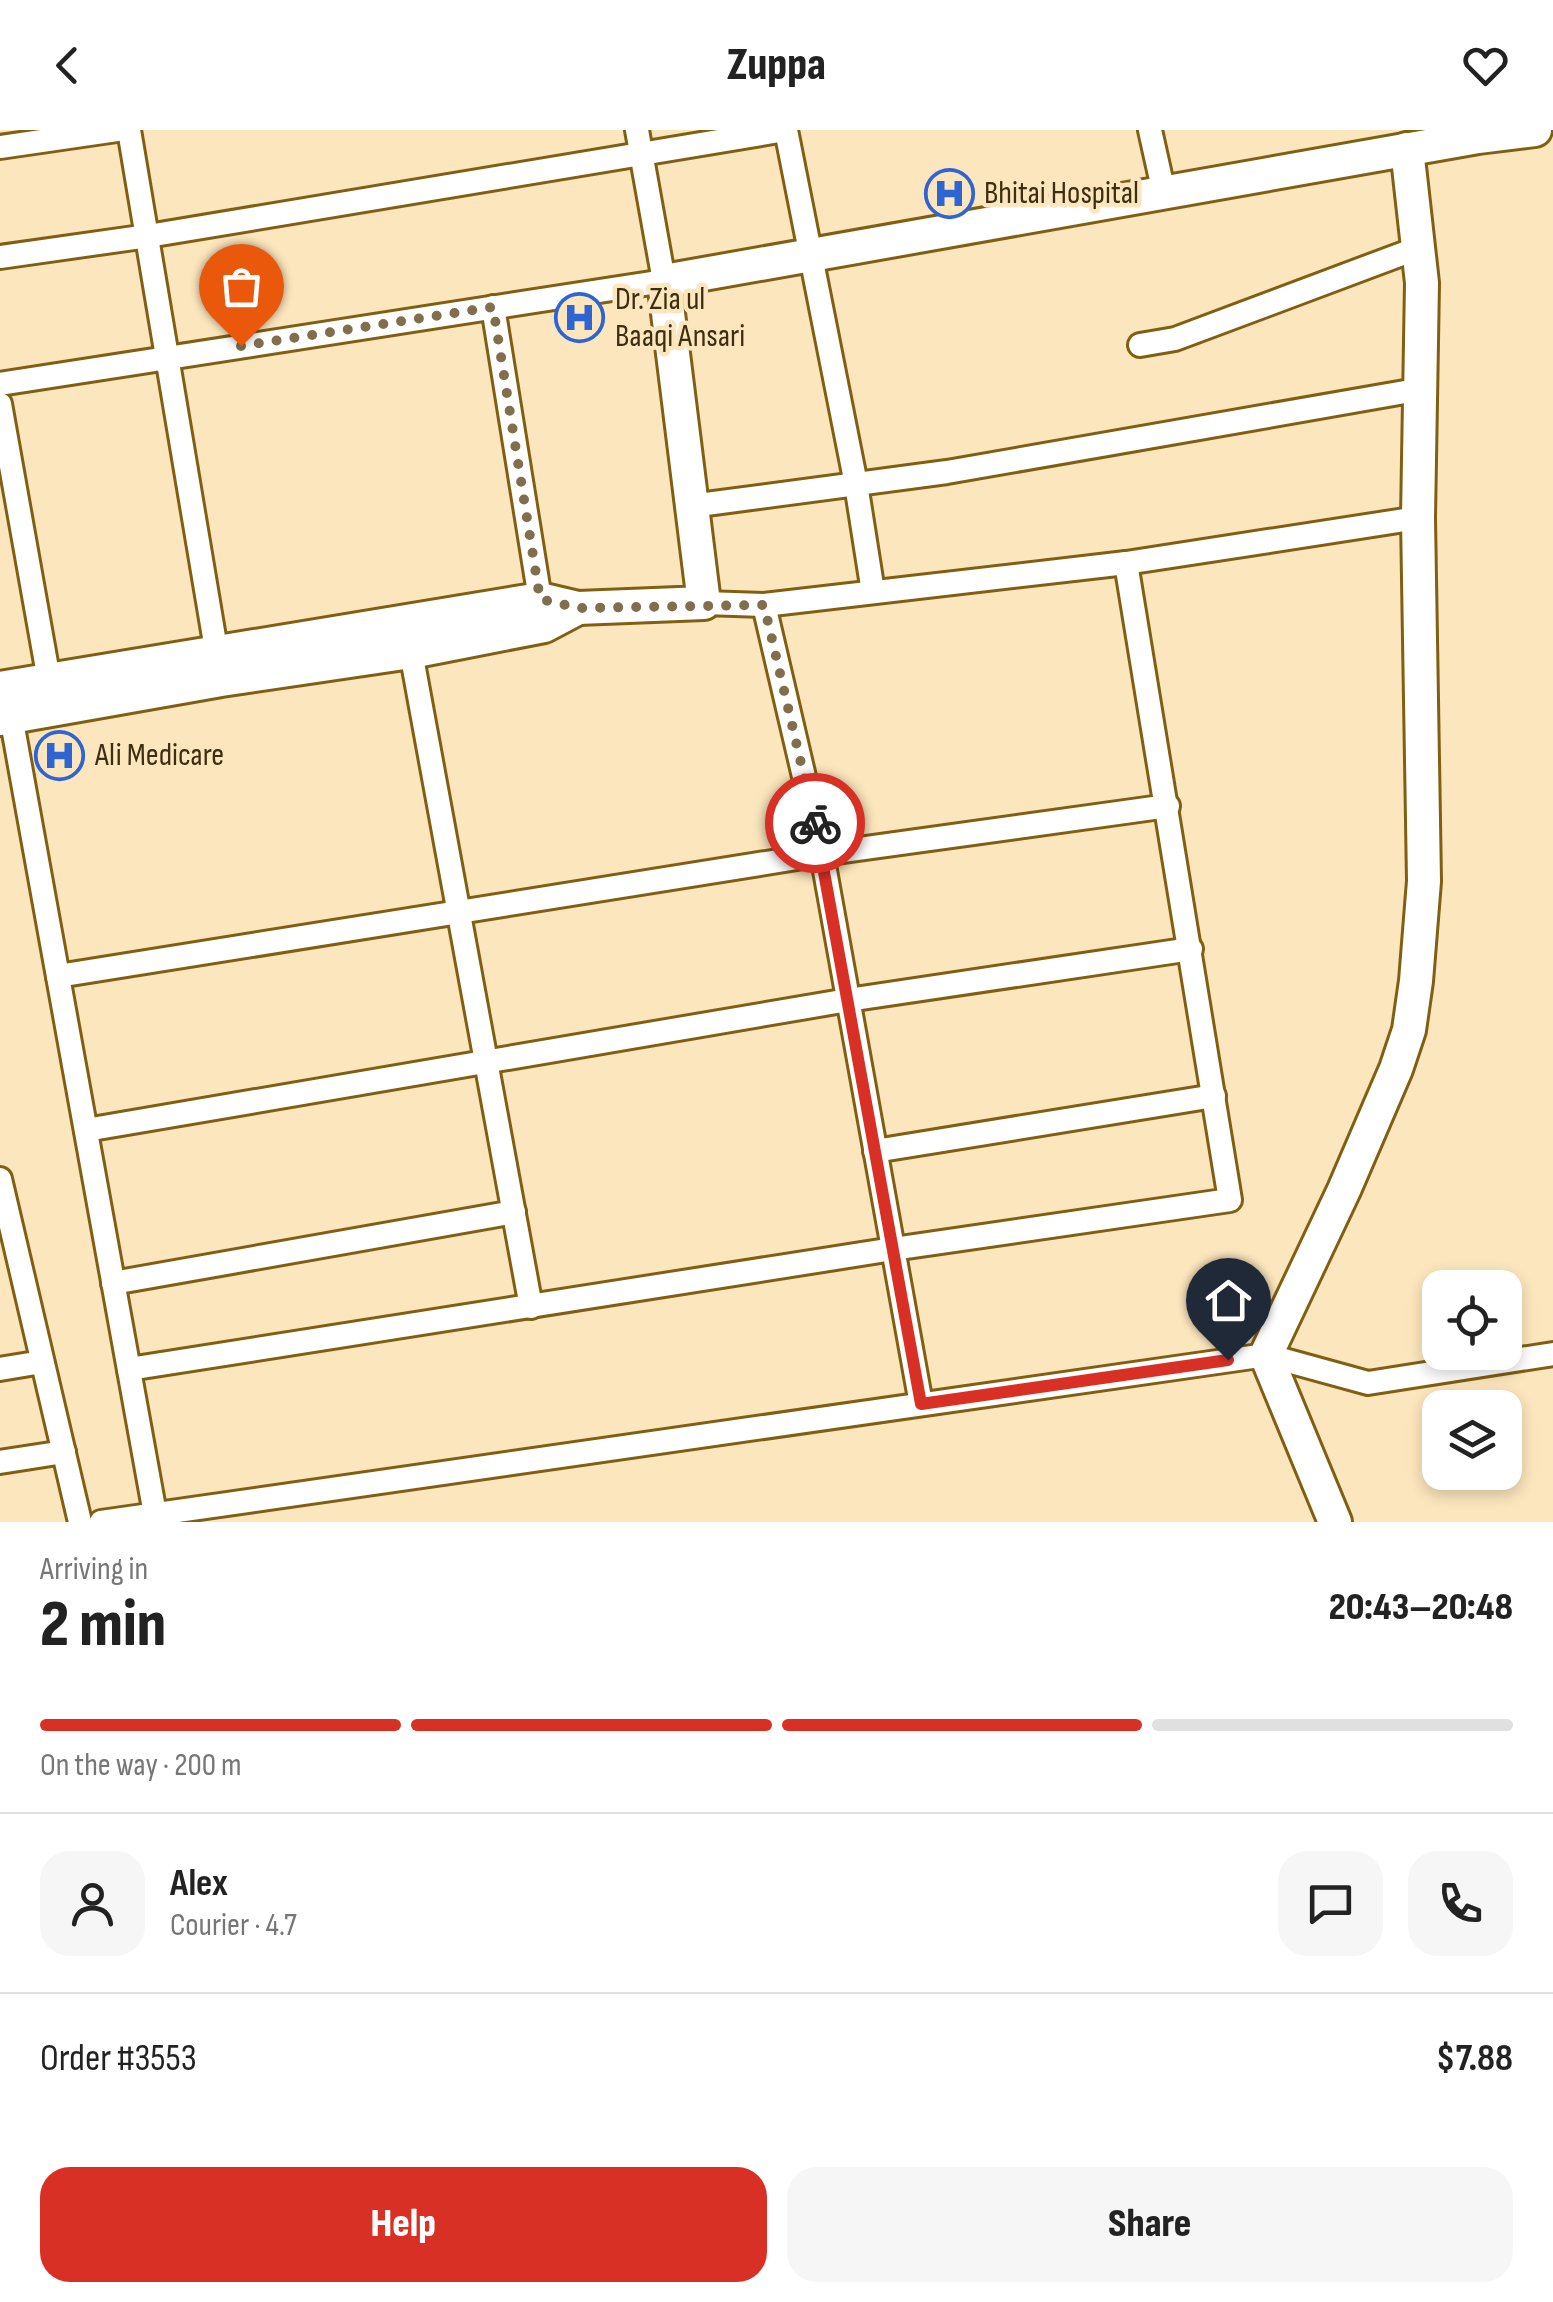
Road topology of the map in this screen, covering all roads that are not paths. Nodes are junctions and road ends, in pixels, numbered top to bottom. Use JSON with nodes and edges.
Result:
{"nodes":[{"id":1,"x":117,"y":130,"type":"edge"},
{"id":2,"x":129,"y":130,"type":"edge"},
{"id":3,"x":786,"y":130,"type":"edge"},
{"id":4,"x":1150,"y":130,"type":"edge"},
{"id":5,"x":1535,"y":130,"type":"edge"},
{"id":6,"x":639,"y":142,"type":"edge"},
{"id":7,"x":0,"y":147,"type":"edge"},
{"id":8,"x":1407,"y":150,"type":"junction"},
{"id":9,"x":1164,"y":193,"type":"junction"},
{"id":10,"x":148,"y":236,"type":"junction"},
{"id":11,"x":1418,"y":248,"type":"junction"},
{"id":12,"x":812,"y":255,"type":"junction"},
{"id":13,"x":0,"y":258,"type":"edge"},
{"id":14,"x":664,"y":281,"type":"junction"},
{"id":15,"x":493,"y":307,"type":"junction"},
{"id":16,"x":1140,"y":345,"type":"dead end"},
{"id":17,"x":168,"y":358,"type":"junction"},
{"id":18,"x":0,"y":384,"type":"edge"},
{"id":19,"x":1422,"y":389,"type":"junction"},
{"id":20,"x":0,"y":404,"type":"edge"},
{"id":21,"x":856,"y":484,"type":"junction"},
{"id":22,"x":692,"y":506,"type":"junction"},
{"id":23,"x":1418,"y":518,"type":"junction"},
{"id":24,"x":1126,"y":562,"type":"junction"},
{"id":25,"x":873,"y":592,"type":"junction"},
{"id":26,"x":540,"y":599,"type":"junction"},
{"id":27,"x":704,"y":603,"type":"junction"},
{"id":28,"x":764,"y":605,"type":"junction"},
{"id":29,"x":578,"y":608,"type":"junction"},
{"id":30,"x":412,"y":652,"type":"junction"},
{"id":31,"x":219,"y":666,"type":"junction"},
{"id":32,"x":48,"y":680,"type":"junction"},
{"id":33,"x":4,"y":703,"type":"edge"},
{"id":34,"x":1168,"y":806,"type":"junction"},
{"id":35,"x":822,"y":854,"type":"junction"},
{"id":36,"x":459,"y":912,"type":"junction"},
{"id":37,"x":1191,"y":950,"type":"junction"},
{"id":38,"x":58,"y":976,"type":"junction"},
{"id":39,"x":848,"y":1000,"type":"junction"},
{"id":40,"x":487,"y":1062,"type":"junction"},
{"id":41,"x":1214,"y":1096,"type":"junction"},
{"id":42,"x":86,"y":1130,"type":"junction"},
{"id":43,"x":875,"y":1152,"type":"junction"},
{"id":44,"x":0,"y":1179,"type":"edge"},
{"id":45,"x":514,"y":1212,"type":"junction"},
{"id":46,"x":893,"y":1249,"type":"junction"},
{"id":47,"x":113,"y":1283,"type":"junction"},
{"id":48,"x":532,"y":1307,"type":"junction"},
{"id":49,"x":1553,"y":1354,"type":"edge"},
{"id":50,"x":1266,"y":1355,"type":"junction"},
{"id":51,"x":42,"y":1362,"type":"junction"},
{"id":52,"x":0,"y":1369,"type":"edge"},
{"id":53,"x":129,"y":1369,"type":"junction"},
{"id":54,"x":921,"y":1404,"type":"junction"},
{"id":55,"x":64,"y":1452,"type":"junction"},
{"id":56,"x":0,"y":1462,"type":"edge"},
{"id":57,"x":155,"y":1514,"type":"junction"},
{"id":58,"x":80,"y":1522,"type":"edge"},
{"id":59,"x":101,"y":1522,"type":"edge"},
{"id":60,"x":1335,"y":1522,"type":"edge"}],
"edges":[{"from":1,"to":7,"type":"street"},
{"from":2,"to":10,"type":"street"},
{"from":3,"to":6,"type":"street"},
{"from":3,"to":12,"type":"street"},
{"from":4,"to":9,"type":"street"},
{"from":5,"to":8,"type":"main road"},
{"from":6,"to":10,"type":"street"},
{"from":6,"to":14,"type":"street"},
{"from":8,"to":9,"type":"main road"},
{"from":8,"to":11,"type":"main road"},
{"from":9,"to":12,"type":"main road"},
{"from":10,"to":13,"type":"street"},
{"from":10,"to":17,"type":"street"},
{"from":11,"to":16,"type":"street"},
{"from":11,"to":19,"type":"main road"},
{"from":12,"to":14,"type":"main road"},
{"from":12,"to":21,"type":"street"},
{"from":14,"to":15,"type":"street"},
{"from":14,"to":22,"type":"main road"},
{"from":15,"to":17,"type":"street"},
{"from":15,"to":26,"type":"street"},
{"from":17,"to":18,"type":"street"},
{"from":17,"to":31,"type":"street"},
{"from":19,"to":21,"type":"street"},
{"from":19,"to":23,"type":"main road"},
{"from":20,"to":32,"type":"street"},
{"from":21,"to":22,"type":"street"},
{"from":21,"to":25,"type":"street"},
{"from":22,"to":27,"type":"main road"},
{"from":23,"to":24,"type":"street"},
{"from":23,"to":50,"type":"main road"},
{"from":24,"to":25,"type":"street"},
{"from":24,"to":34,"type":"street"},
{"from":25,"to":28,"type":"street"},
{"from":26,"to":29,"type":"main road"},
{"from":26,"to":31,"type":"main road"},
{"from":27,"to":28,"type":"street"},
{"from":27,"to":29,"type":"main road"},
{"from":28,"to":35,"type":"street"},
{"from":29,"to":30,"type":"main road"},
{"from":30,"to":31,"type":"main road"},
{"from":30,"to":36,"type":"street"},
{"from":31,"to":32,"type":"main road"},
{"from":31,"to":33,"type":"main road"},
{"from":32,"to":33,"type":"main road"},
{"from":33,"to":38,"type":"street"},
{"from":34,"to":35,"type":"street"},
{"from":34,"to":37,"type":"street"},
{"from":35,"to":36,"type":"street"},
{"from":35,"to":39,"type":"street"},
{"from":36,"to":38,"type":"street"},
{"from":36,"to":40,"type":"street"},
{"from":37,"to":39,"type":"street"},
{"from":37,"to":41,"type":"street"},
{"from":38,"to":42,"type":"street"},
{"from":39,"to":40,"type":"street"},
{"from":39,"to":43,"type":"street"},
{"from":40,"to":42,"type":"street"},
{"from":40,"to":45,"type":"street"},
{"from":41,"to":43,"type":"street"},
{"from":41,"to":46,"type":"street"},
{"from":42,"to":47,"type":"street"},
{"from":43,"to":46,"type":"street"},
{"from":44,"to":51,"type":"street"},
{"from":45,"to":47,"type":"street"},
{"from":45,"to":48,"type":"street"},
{"from":46,"to":48,"type":"street"},
{"from":46,"to":54,"type":"street"},
{"from":47,"to":53,"type":"street"},
{"from":48,"to":53,"type":"street"},
{"from":49,"to":50,"type":"street"},
{"from":50,"to":54,"type":"street"},
{"from":50,"to":60,"type":"main road"},
{"from":51,"to":52,"type":"street"},
{"from":51,"to":55,"type":"street"},
{"from":53,"to":57,"type":"street"},
{"from":54,"to":57,"type":"street"},
{"from":55,"to":56,"type":"street"},
{"from":55,"to":58,"type":"street"},
{"from":57,"to":59,"type":"street"}]}
